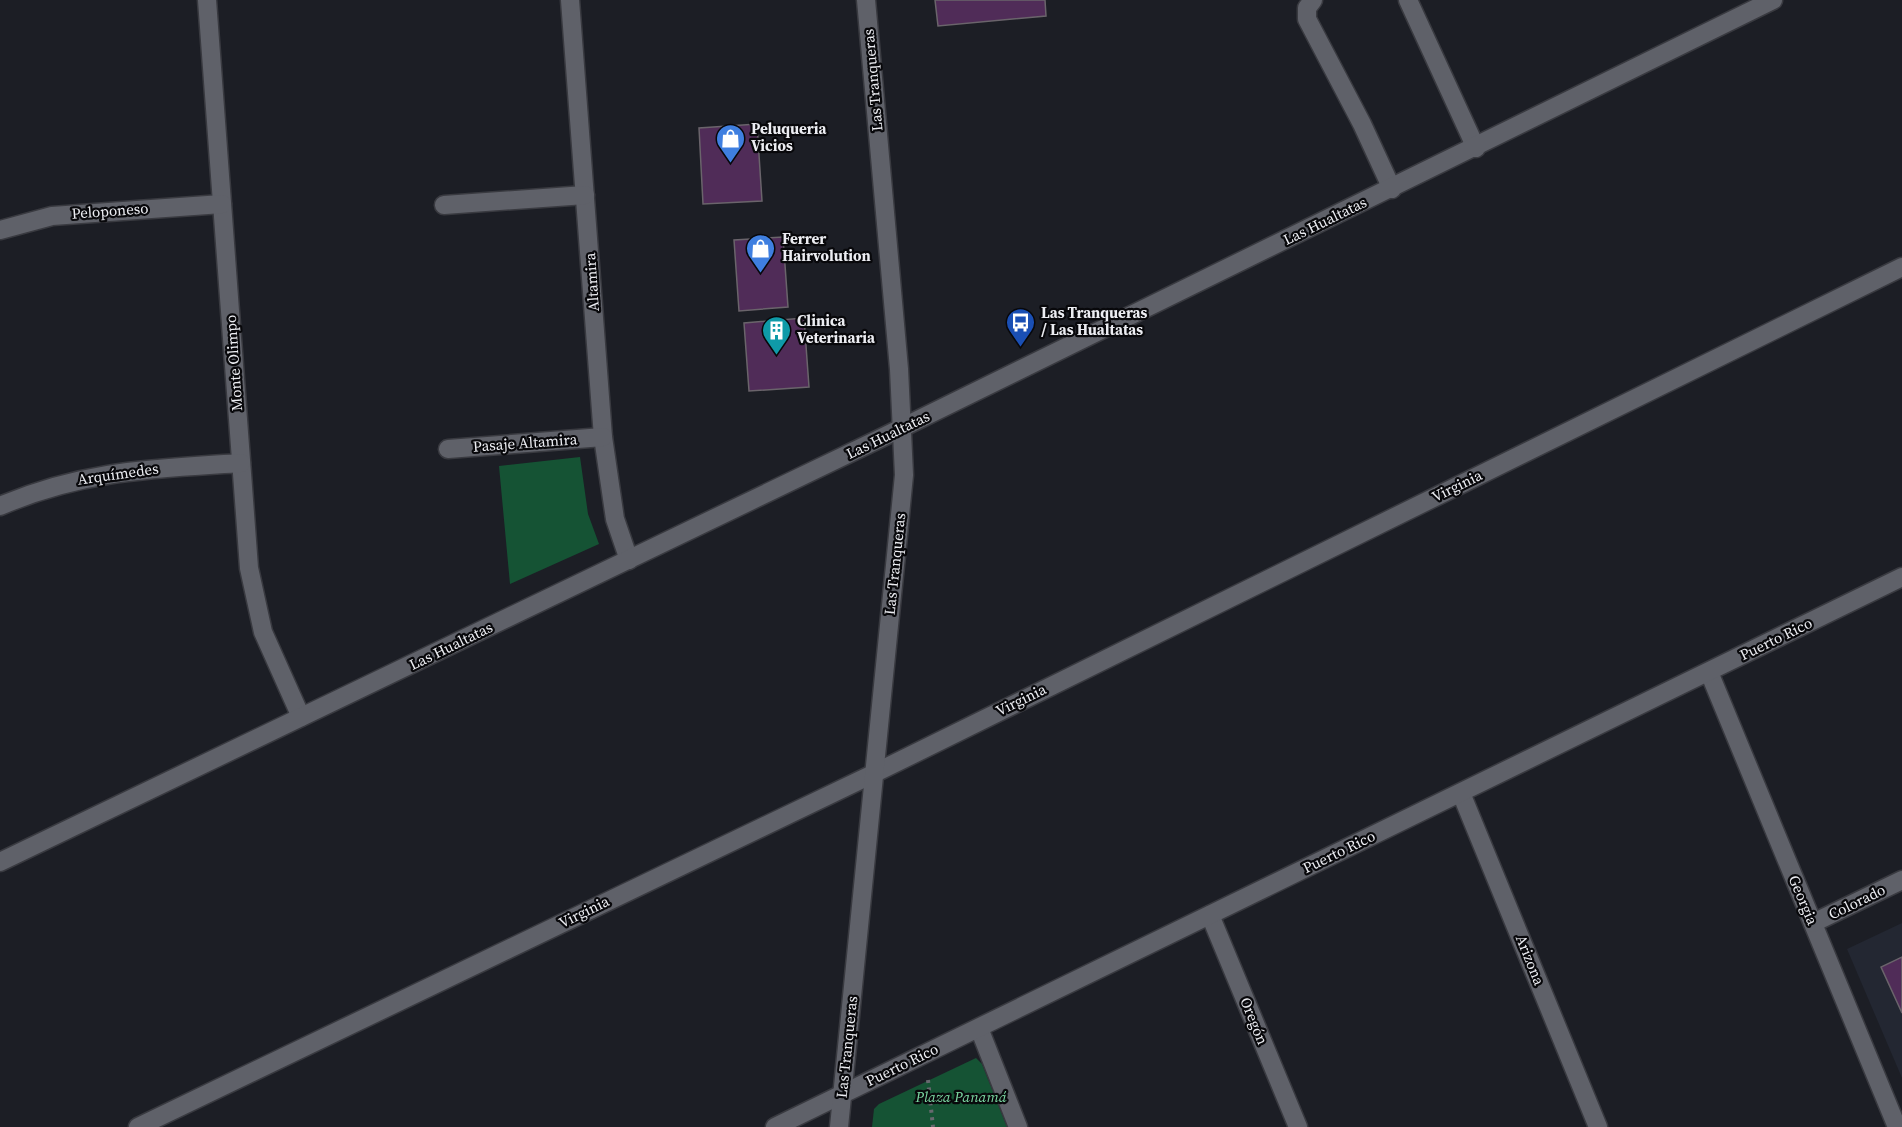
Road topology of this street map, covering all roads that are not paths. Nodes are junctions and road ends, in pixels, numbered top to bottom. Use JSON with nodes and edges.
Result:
{"nodes":[{"id":1,"x":207,"y":0,"type":"edge"},
{"id":2,"x":570,"y":0,"type":"edge"},
{"id":3,"x":866,"y":0,"type":"edge"},
{"id":4,"x":1313,"y":0,"type":"edge"},
{"id":5,"x":1408,"y":0,"type":"edge"},
{"id":6,"x":1773,"y":0,"type":"edge"},
{"id":7,"x":1476,"y":148,"type":"junction"},
{"id":8,"x":1392,"y":189,"type":"junction"},
{"id":9,"x":585,"y":195,"type":"junction"},
{"id":10,"x":222,"y":204,"type":"junction"},
{"id":11,"x":444,"y":205,"type":"dead end"},
{"id":12,"x":0,"y":230,"type":"edge"},
{"id":13,"x":1902,"y":267,"type":"edge"},
{"id":14,"x":903,"y":427,"type":"junction"},
{"id":15,"x":603,"y":437,"type":"junction"},
{"id":16,"x":448,"y":449,"type":"dead end"},
{"id":17,"x":241,"y":464,"type":"junction"},
{"id":18,"x":0,"y":506,"type":"edge"},
{"id":19,"x":629,"y":560,"type":"junction"},
{"id":20,"x":1902,"y":577,"type":"edge"},
{"id":21,"x":1709,"y":672,"type":"junction"},
{"id":22,"x":301,"y":717,"type":"junction"},
{"id":23,"x":874,"y":773,"type":"junction"},
{"id":24,"x":1461,"y":793,"type":"junction"},
{"id":25,"x":0,"y":862,"type":"edge"},
{"id":26,"x":1902,"y":880,"type":"edge"},
{"id":27,"x":1210,"y":915,"type":"junction"},
{"id":28,"x":1813,"y":923,"type":"junction"},
{"id":29,"x":979,"y":1028,"type":"junction"},
{"id":30,"x":843,"y":1095,"type":"junction"},
{"id":31,"x":138,"y":1127,"type":"edge"},
{"id":32,"x":775,"y":1127,"type":"edge"},
{"id":33,"x":839,"y":1127,"type":"edge"},
{"id":34,"x":1018,"y":1127,"type":"edge"},
{"id":35,"x":1298,"y":1127,"type":"edge"},
{"id":36,"x":1598,"y":1127,"type":"edge"},
{"id":37,"x":1897,"y":1127,"type":"edge"}],
"edges":[{"from":1,"to":10,"type":"street","name":"Monte Olimpo"},
{"from":2,"to":9,"type":"street","name":"Altamira"},
{"from":3,"to":14,"type":"street","name":"Las Tranqueras"},
{"from":4,"to":8,"type":"street"},
{"from":5,"to":7,"type":"street"},
{"from":6,"to":7,"type":"street","name":"Las Hualtatas"},
{"from":7,"to":8,"type":"street","name":"Las Hualtatas"},
{"from":8,"to":14,"type":"street","name":"Las Hualtatas"},
{"from":9,"to":11,"type":"street"},
{"from":9,"to":15,"type":"street","name":"Altamira"},
{"from":10,"to":12,"type":"street","name":"Peloponeso"},
{"from":10,"to":17,"type":"street","name":"Monte Olimpo"},
{"from":13,"to":23,"type":"street","name":"Virginia"},
{"from":14,"to":19,"type":"street","name":"Las Hualtatas"},
{"from":14,"to":23,"type":"street","name":"Las Tranqueras"},
{"from":15,"to":16,"type":"street","name":"Pasaje Altamira"},
{"from":15,"to":19,"type":"street","name":"Altamira"},
{"from":17,"to":18,"type":"street","name":"Arquímedes"},
{"from":17,"to":22,"type":"street","name":"Monte Olimpo"},
{"from":19,"to":22,"type":"street","name":"Las Hualtatas"},
{"from":20,"to":21,"type":"street","name":"Puerto Rico"},
{"from":21,"to":24,"type":"street","name":"Puerto Rico"},
{"from":21,"to":28,"type":"street","name":"Georgia"},
{"from":22,"to":25,"type":"street","name":"Las Hualtatas"},
{"from":23,"to":30,"type":"street","name":"Las Tranqueras"},
{"from":23,"to":31,"type":"street","name":"Virginia"},
{"from":24,"to":27,"type":"street","name":"Puerto Rico"},
{"from":24,"to":36,"type":"street","name":"Arizona"},
{"from":26,"to":28,"type":"street","name":"Colorado"},
{"from":27,"to":29,"type":"street","name":"Puerto Rico"},
{"from":27,"to":35,"type":"street","name":"Oregón"},
{"from":28,"to":37,"type":"street","name":"Georgia"},
{"from":29,"to":30,"type":"street","name":"Puerto Rico"},
{"from":29,"to":34,"type":"street"},
{"from":30,"to":32,"type":"street","name":"Puerto Rico"},
{"from":30,"to":33,"type":"street","name":"Las Tranqueras"}]}
